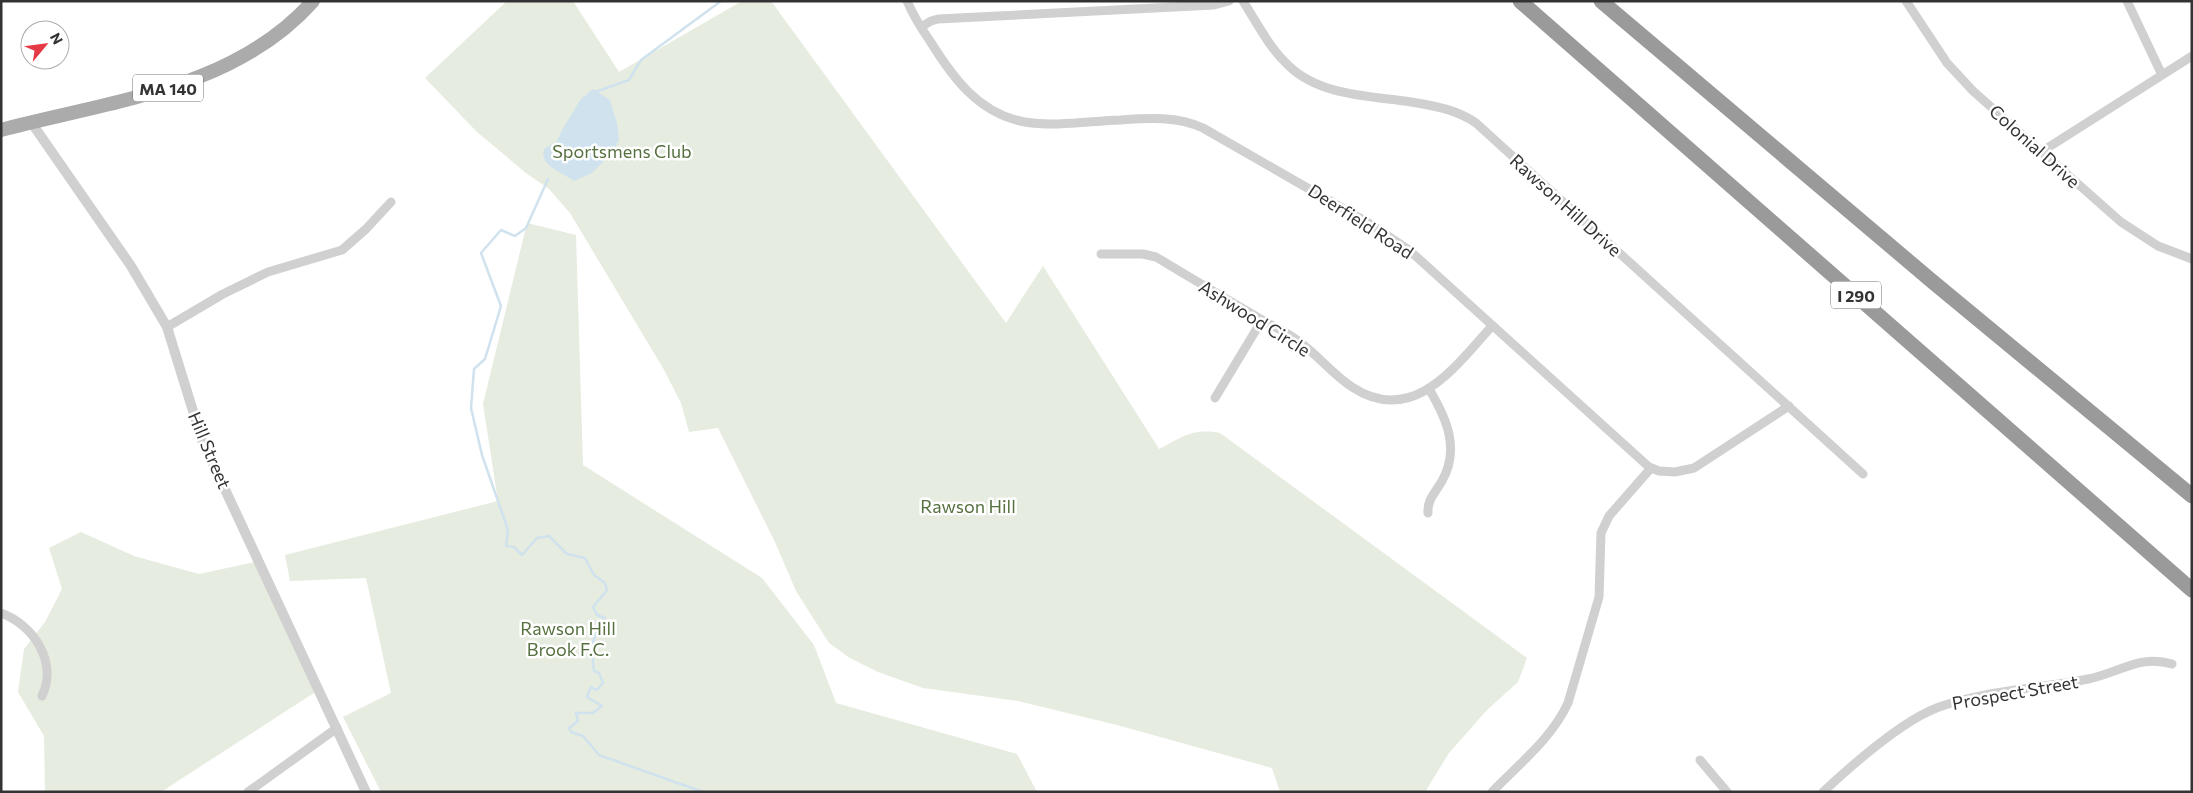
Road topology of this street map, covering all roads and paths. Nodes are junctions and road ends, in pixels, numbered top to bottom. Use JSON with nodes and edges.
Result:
{"nodes":[{"id":1,"x":313,"y":1,"type":"edge"},
{"id":2,"x":907,"y":1,"type":"edge"},
{"id":3,"x":1229,"y":1,"type":"edge"},
{"id":4,"x":1243,"y":1,"type":"edge"},
{"id":5,"x":1520,"y":1,"type":"edge"},
{"id":6,"x":1601,"y":1,"type":"edge"},
{"id":7,"x":1906,"y":1,"type":"edge"},
{"id":8,"x":2127,"y":1,"type":"edge"},
{"id":9,"x":921,"y":27,"type":"junction"},
{"id":10,"x":2192,"y":56,"type":"edge"},
{"id":11,"x":2162,"y":75,"type":"junction"},
{"id":12,"x":31,"y":122,"type":"junction"},
{"id":13,"x":1,"y":130,"type":"edge"},
{"id":14,"x":2041,"y":152,"type":"junction"},
{"id":15,"x":391,"y":202,"type":"dead end"},
{"id":16,"x":1101,"y":254,"type":"dead end"},
{"id":17,"x":2192,"y":259,"type":"edge"},
{"id":18,"x":1262,"y":320,"type":"junction"},
{"id":19,"x":1492,"y":326,"type":"junction"},
{"id":20,"x":167,"y":327,"type":"junction"},
{"id":21,"x":1429,"y":390,"type":"junction"},
{"id":22,"x":1215,"y":398,"type":"dead end"},
{"id":23,"x":1789,"y":406,"type":"junction"},
{"id":24,"x":1652,"y":468,"type":"junction"},
{"id":25,"x":1863,"y":474,"type":"dead end"},
{"id":26,"x":2192,"y":496,"type":"edge"},
{"id":27,"x":1428,"y":513,"type":"dead end"},
{"id":28,"x":2192,"y":590,"type":"edge"},
{"id":29,"x":1,"y":613,"type":"edge"},
{"id":30,"x":2172,"y":664,"type":"dead end"},
{"id":31,"x":42,"y":696,"type":"dead end"},
{"id":32,"x":337,"y":728,"type":"junction"},
{"id":33,"x":1700,"y":760,"type":"dead end"},
{"id":34,"x":248,"y":792,"type":"edge"},
{"id":35,"x":366,"y":792,"type":"edge"},
{"id":36,"x":1492,"y":792,"type":"edge"},
{"id":37,"x":1727,"y":792,"type":"edge"},
{"id":38,"x":1823,"y":792,"type":"edge"}],
"edges":[{"from":1,"to":12,"type":"main road","number":"MA 140"},
{"from":2,"to":9,"type":"street","name":"Deerfield Road"},
{"from":3,"to":9,"type":"street"},
{"from":4,"to":23,"type":"street","name":"Rawson Hill Drive"},
{"from":5,"to":28,"type":"highway","number":"I 290"},
{"from":6,"to":26,"type":"highway"},
{"from":7,"to":14,"type":"street","name":"Colonial Drive"},
{"from":8,"to":11,"type":"street"},
{"from":9,"to":19,"type":"street","name":"Deerfield Road"},
{"from":10,"to":11,"type":"street"},
{"from":11,"to":14,"type":"street"},
{"from":12,"to":13,"type":"main road","number":"MA 140"},
{"from":12,"to":20,"type":"street","name":"Hill Street"},
{"from":14,"to":17,"type":"street","name":"Colonial Drive"},
{"from":15,"to":20,"type":"street"},
{"from":16,"to":18,"type":"street","name":"Ashwood Circle"},
{"from":18,"to":21,"type":"street","name":"Ashwood Circle"},
{"from":18,"to":22,"type":"street"},
{"from":19,"to":21,"type":"street","name":"Ashwood Circle"},
{"from":19,"to":24,"type":"street","name":"Deerfield Road"},
{"from":20,"to":32,"type":"street","name":"Hill Street"},
{"from":21,"to":27,"type":"street"},
{"from":23,"to":24,"type":"street"},
{"from":23,"to":25,"type":"street","name":"Rawson Hill Drive"},
{"from":24,"to":36,"type":"street"},
{"from":29,"to":31,"type":"street"},
{"from":30,"to":38,"type":"street","name":"Prospect Street"},
{"from":32,"to":34,"type":"street"},
{"from":32,"to":35,"type":"street","name":"Hill Street"},
{"from":33,"to":37,"type":"street"}]}
